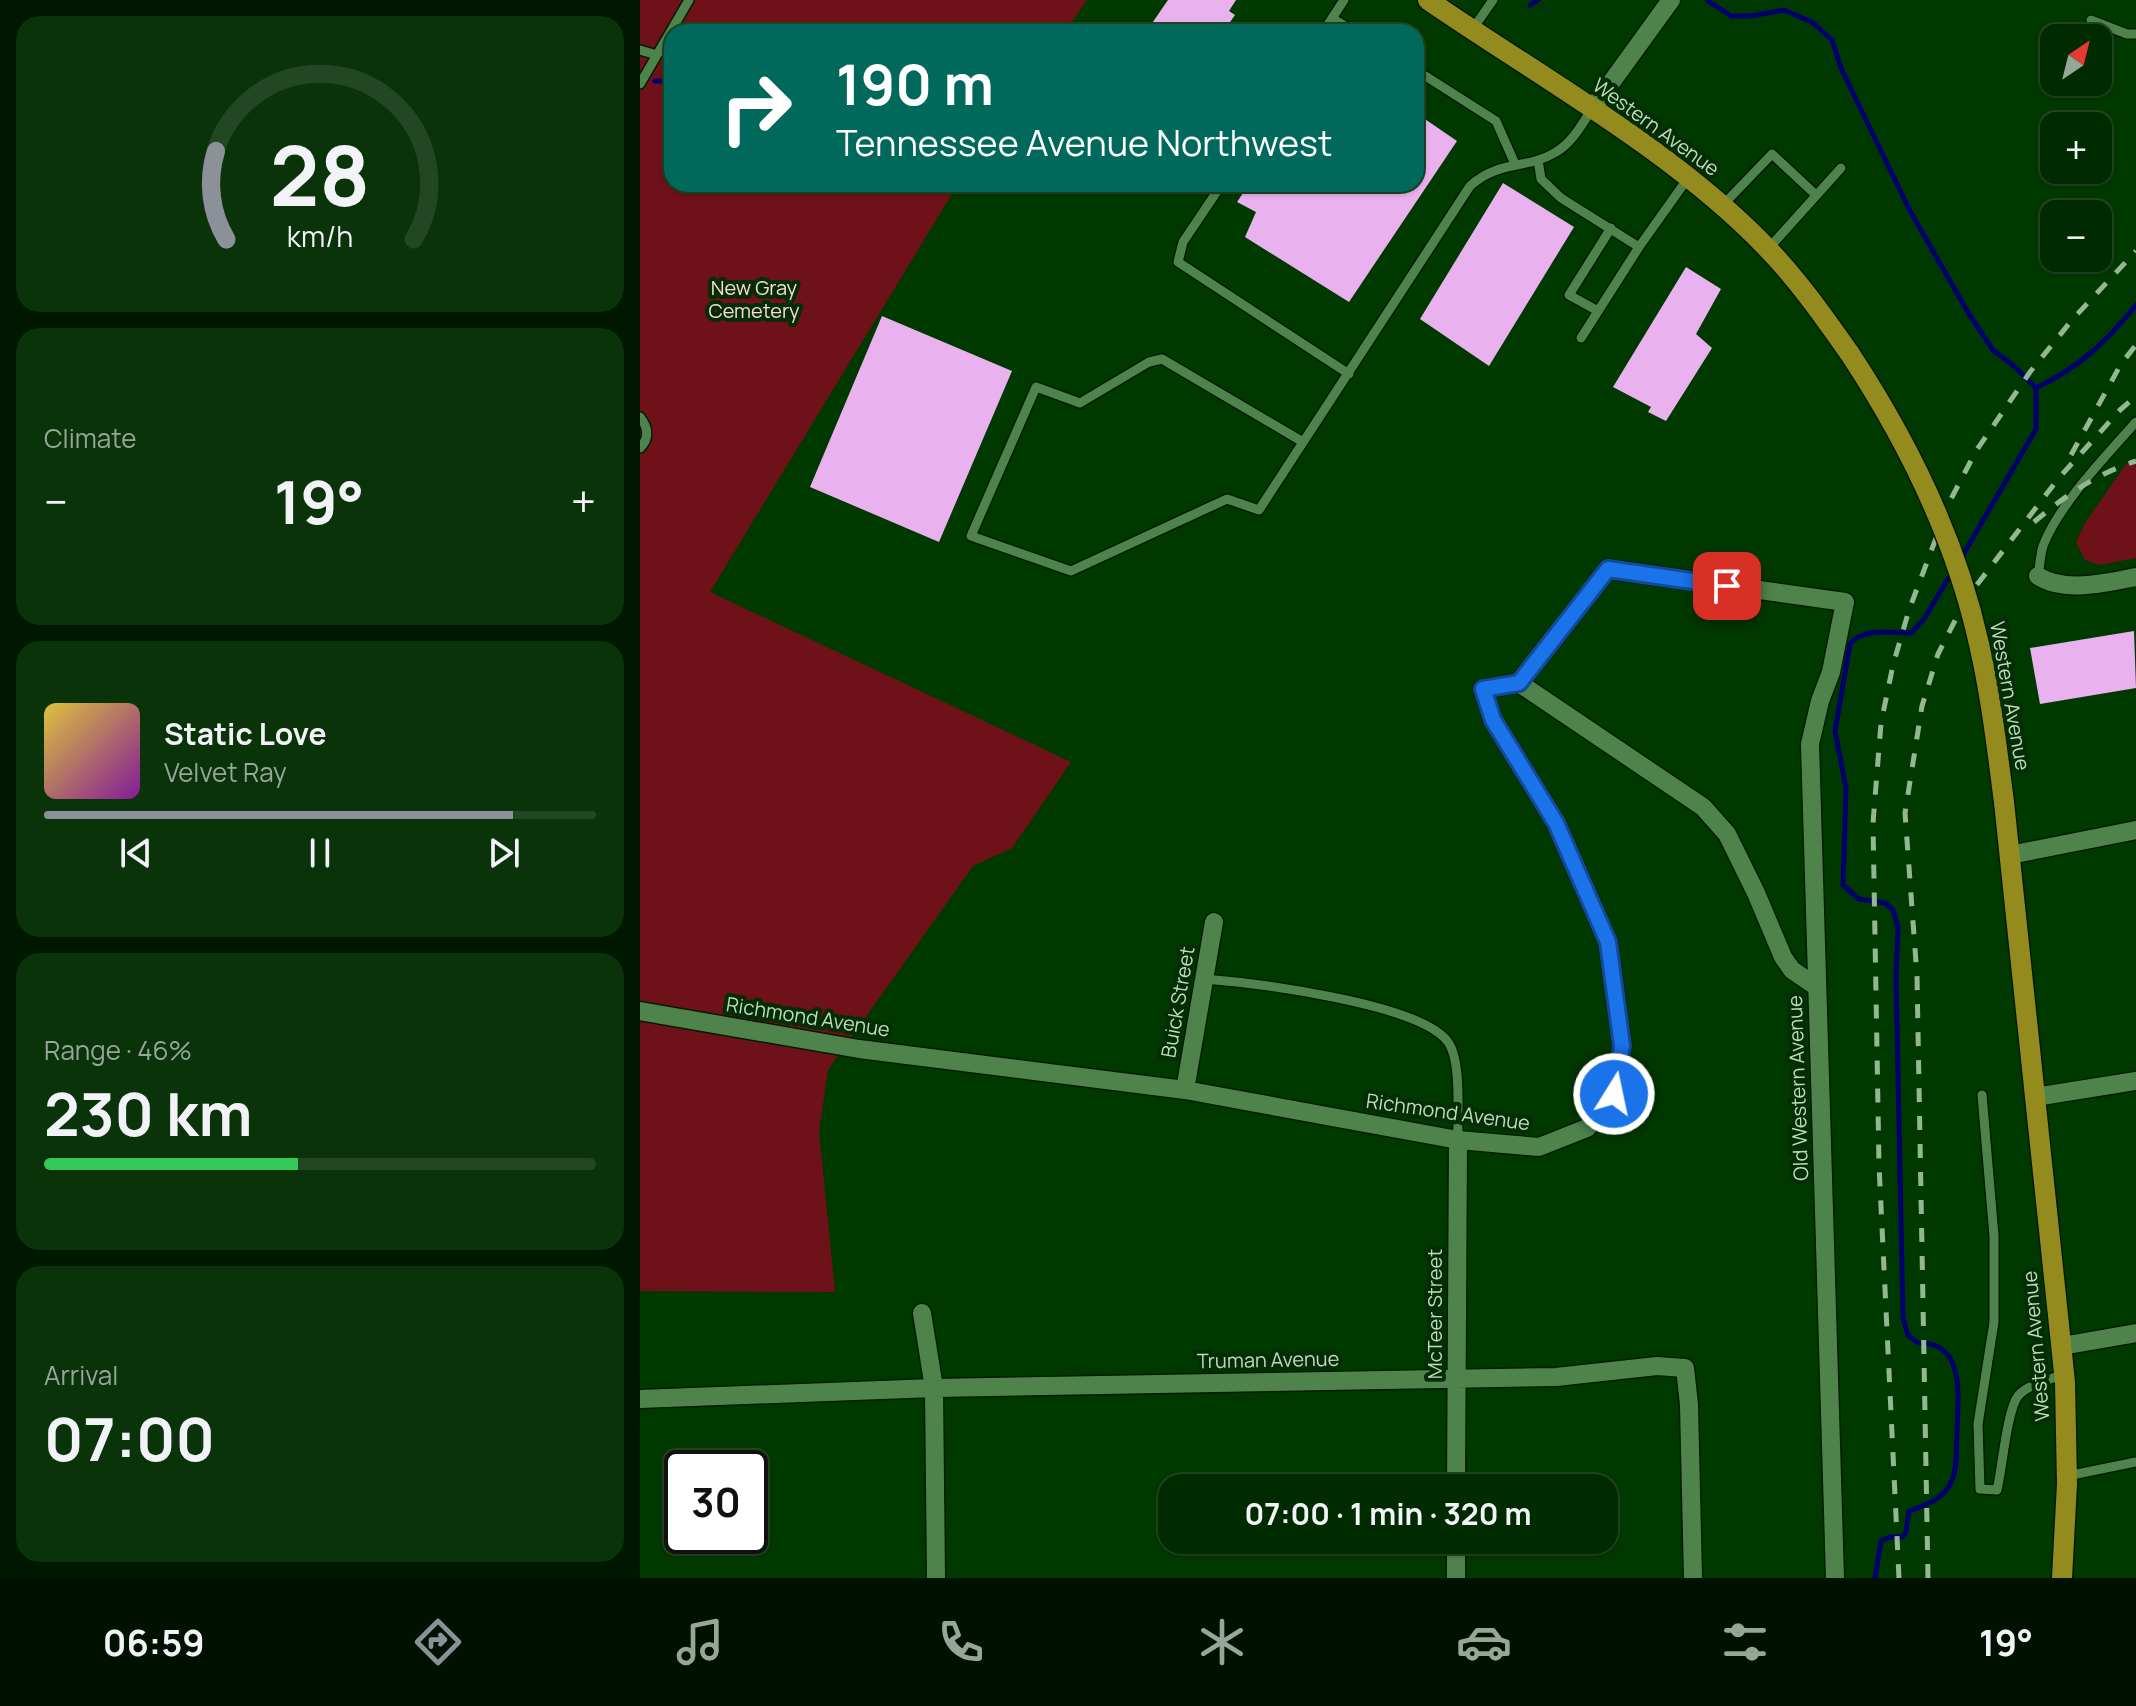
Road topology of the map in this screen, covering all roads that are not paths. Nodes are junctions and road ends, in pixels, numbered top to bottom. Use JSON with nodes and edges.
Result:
{"nodes":[{"id":1,"x":689,"y":0,"type":"edge"},
{"id":2,"x":1344,"y":0,"type":"edge"},
{"id":3,"x":1428,"y":0,"type":"edge"},
{"id":4,"x":1493,"y":0,"type":"edge"},
{"id":5,"x":1671,"y":0,"type":"edge"},
{"id":6,"x":1332,"y":18,"type":"junction"},
{"id":7,"x":2091,"y":20,"type":"dead end"},
{"id":8,"x":675,"y":24,"type":"edge"},
{"id":9,"x":1328,"y":24,"type":"edge"},
{"id":10,"x":1342,"y":24,"type":"edge"},
{"id":11,"x":1472,"y":30,"type":"junction"},
{"id":12,"x":2136,"y":34,"type":"edge"},
{"id":13,"x":664,"y":43,"type":"edge"},
{"id":14,"x":640,"y":50,"type":"edge"},
{"id":15,"x":657,"y":55,"type":"junction"},
{"id":16,"x":1424,"y":75,"type":"edge"},
{"id":17,"x":640,"y":84,"type":"edge"},
{"id":18,"x":1592,"y":109,"type":"junction"},
{"id":19,"x":1538,"y":160,"type":"junction"},
{"id":20,"x":1515,"y":164,"type":"junction"},
{"id":21,"x":1841,"y":168,"type":"dead end"},
{"id":22,"x":1688,"y":178,"type":"junction"},
{"id":23,"x":1217,"y":192,"type":"edge"},
{"id":24,"x":1816,"y":195,"type":"junction"},
{"id":25,"x":1722,"y":206,"type":"junction"},
{"id":26,"x":1611,"y":228,"type":"junction"},
{"id":27,"x":1639,"y":247,"type":"junction"},
{"id":28,"x":1768,"y":249,"type":"junction"},
{"id":29,"x":1598,"y":311,"type":"junction"},
{"id":30,"x":1581,"y":338,"type":"dead end"},
{"id":31,"x":1349,"y":374,"type":"junction"},
{"id":32,"x":640,"y":417,"type":"edge"},
{"id":33,"x":2136,"y":422,"type":"edge"},
{"id":34,"x":1303,"y":442,"type":"junction"},
{"id":35,"x":640,"y":448,"type":"edge"},
{"id":36,"x":2038,"y":576,"type":"joint"},
{"id":37,"x":2136,"y":577,"type":"edge"},
{"id":38,"x":1519,"y":683,"type":"junction"},
{"id":39,"x":2136,"y":830,"type":"edge"},
{"id":40,"x":2010,"y":855,"type":"junction"},
{"id":41,"x":1214,"y":922,"type":"dead end"},
{"id":42,"x":1205,"y":979,"type":"junction"},
{"id":43,"x":1817,"y":987,"type":"junction"},
{"id":44,"x":640,"y":1011,"type":"edge"},
{"id":45,"x":2136,"y":1081,"type":"edge"},
{"id":46,"x":1185,"y":1090,"type":"junction"},
{"id":47,"x":1982,"y":1095,"type":"dead end"},
{"id":48,"x":2035,"y":1097,"type":"junction"},
{"id":49,"x":1458,"y":1140,"type":"junction"},
{"id":50,"x":922,"y":1313,"type":"dead end"},
{"id":51,"x":2136,"y":1333,"type":"edge"},
{"id":52,"x":2062,"y":1346,"type":"junction"},
{"id":53,"x":2064,"y":1374,"type":"junction"},
{"id":54,"x":1456,"y":1378,"type":"junction"},
{"id":55,"x":934,"y":1388,"type":"junction"},
{"id":56,"x":640,"y":1399,"type":"edge"},
{"id":57,"x":2136,"y":1462,"type":"edge"},
{"id":58,"x":1456,"y":1474,"type":"edge"},
{"id":59,"x":2067,"y":1476,"type":"junction"},
{"id":60,"x":1456,"y":1554,"type":"edge"},
{"id":61,"x":936,"y":1578,"type":"edge"},
{"id":62,"x":1456,"y":1578,"type":"edge"},
{"id":63,"x":1693,"y":1578,"type":"edge"},
{"id":64,"x":1835,"y":1578,"type":"edge"},
{"id":65,"x":2062,"y":1578,"type":"edge"}],
"edges":[{"from":1,"to":8,"type":"lane"},
{"from":2,"to":6,"type":"lane"},
{"from":3,"to":11,"type":"main road","name":"Western Avenue"},
{"from":4,"to":11,"type":"lane"},
{"from":5,"to":18,"type":"street"},
{"from":6,"to":9,"type":"lane"},
{"from":6,"to":10,"type":"lane"},
{"from":7,"to":12,"type":"lane"},
{"from":11,"to":18,"type":"main road","name":"Western Avenue"},
{"from":13,"to":15,"type":"lane"},
{"from":14,"to":15,"type":"lane"},
{"from":15,"to":17,"type":"lane"},
{"from":16,"to":20,"type":"lane"},
{"from":18,"to":19,"type":"lane"},
{"from":18,"to":22,"type":"main road","name":"Western Avenue"},
{"from":19,"to":20,"type":"lane"},
{"from":19,"to":26,"type":"lane"},
{"from":20,"to":31,"type":"lane"},
{"from":21,"to":24,"type":"lane"},
{"from":22,"to":25,"type":"main road","name":"Western Avenue"},
{"from":22,"to":27,"type":"lane"},
{"from":23,"to":31,"type":"lane"},
{"from":24,"to":25,"type":"lane"},
{"from":24,"to":28,"type":"lane"},
{"from":25,"to":28,"type":"main road","name":"Western Avenue"},
{"from":26,"to":27,"type":"lane"},
{"from":26,"to":29,"type":"lane"},
{"from":27,"to":29,"type":"lane"},
{"from":28,"to":40,"type":"main road","name":"Western Avenue","bridge":true},
{"from":29,"to":30,"type":"lane"},
{"from":31,"to":34,"type":"lane"},
{"from":32,"to":35,"type":"lane"},
{"from":33,"to":36,"type":"lane"},
{"from":34,"to":34,"type":"lane"},
{"from":36,"to":37,"type":"street"},
{"from":38,"to":43,"type":"street"},
{"from":38,"to":43,"type":"street","name":"Old Western Avenue"},
{"from":38,"to":49,"type":"street","name":"Richmond Avenue"},
{"from":39,"to":40,"type":"street"},
{"from":40,"to":48,"type":"main road","name":"Western Avenue"},
{"from":41,"to":42,"type":"street","name":"Buick Street"},
{"from":42,"to":46,"type":"street","name":"Buick Street"},
{"from":42,"to":49,"type":"lane"},
{"from":43,"to":64,"type":"street","name":"Old Western Avenue"},
{"from":44,"to":46,"type":"street","name":"Richmond Avenue"},
{"from":45,"to":48,"type":"street"},
{"from":46,"to":49,"type":"street","name":"Richmond Avenue"},
{"from":47,"to":53,"type":"lane"},
{"from":48,"to":52,"type":"main road","name":"Western Avenue"},
{"from":49,"to":54,"type":"street","name":"McTeer Street"},
{"from":50,"to":55,"type":"street"},
{"from":51,"to":52,"type":"street"},
{"from":52,"to":53,"type":"main road","name":"Western Avenue"},
{"from":53,"to":59,"type":"main road","name":"Western Avenue"},
{"from":54,"to":55,"type":"street","name":"Truman Avenue"},
{"from":54,"to":58,"type":"street","name":"McTeer Street"},
{"from":54,"to":63,"type":"street","name":"Truman Avenue"},
{"from":55,"to":56,"type":"street","name":"Truman Avenue"},
{"from":55,"to":61,"type":"street"},
{"from":57,"to":59,"type":"lane"},
{"from":59,"to":65,"type":"main road","name":"Western Avenue"},
{"from":60,"to":62,"type":"street"}]}
